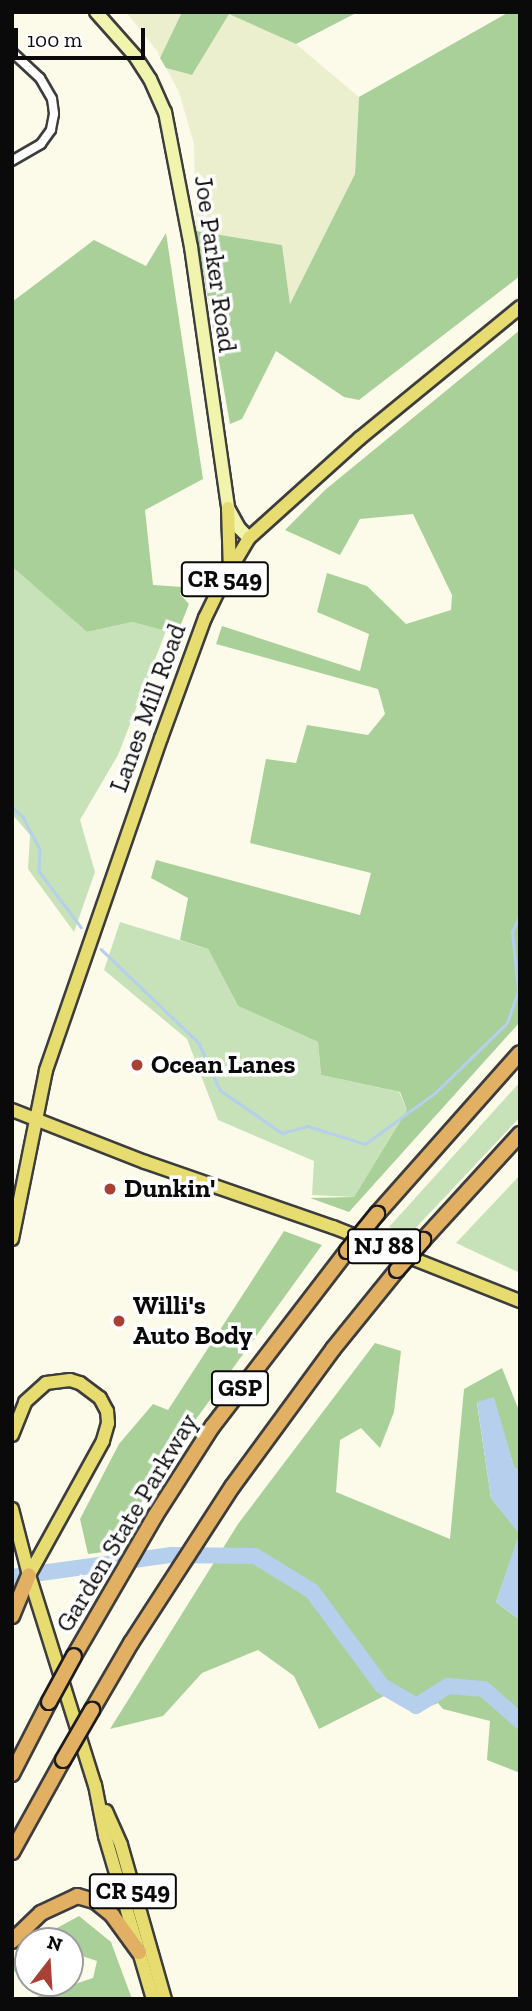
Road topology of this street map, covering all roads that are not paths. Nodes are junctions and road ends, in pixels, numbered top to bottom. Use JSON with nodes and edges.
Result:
{"nodes":[{"id":1,"x":96,"y":12,"type":"edge"},
{"id":2,"x":12,"y":52,"type":"edge"},
{"id":3,"x":12,"y":161,"type":"edge"},
{"id":4,"x":520,"y":307,"type":"edge"},
{"id":5,"x":228,"y":508,"type":"junction"},
{"id":6,"x":249,"y":538,"type":"junction"},
{"id":7,"x":230,"y":571,"type":"junction"},
{"id":8,"x":520,"y":1053,"type":"edge"},
{"id":9,"x":12,"y":1110,"type":"edge"},
{"id":10,"x":34,"y":1119,"type":"junction"},
{"id":11,"x":520,"y":1134,"type":"edge"},
{"id":12,"x":12,"y":1239,"type":"edge"},
{"id":13,"x":520,"y":1301,"type":"edge"},
{"id":14,"x":12,"y":1435,"type":"edge"},
{"id":15,"x":12,"y":1509,"type":"edge"},
{"id":16,"x":28,"y":1582,"type":"junction"},
{"id":17,"x":12,"y":1616,"type":"edge"},
{"id":18,"x":12,"y":1774,"type":"edge"},
{"id":19,"x":94,"y":1785,"type":"junction"},
{"id":20,"x":12,"y":1852,"type":"edge"},
{"id":21,"x":12,"y":1941,"type":"edge"},
{"id":22,"x":139,"y":1952,"type":"junction"},
{"id":23,"x":153,"y":1999,"type":"edge"},
{"id":24,"x":165,"y":1999,"type":"edge"}],
"edges":[{"from":1,"to":5,"type":"street","name":"Joe Parker Road"},
{"from":2,"to":3,"type":"street"},
{"from":4,"to":6,"type":"main road","name":"Lanes Mill Road","number":"CR 549"},
{"from":5,"to":6,"type":"street","name":"Joe Parker Road"},
{"from":5,"to":7,"type":"main road"},
{"from":6,"to":7,"type":"main road","name":"Lanes Mill Road","number":"CR 549"},
{"from":7,"to":10,"type":"main road","name":"Lanes Mill Road","number":"CR 549"},
{"from":8,"to":18,"type":"highway","name":"Garden State Parkway","number":"GSP","bridge":true},
{"from":9,"to":10,"type":"main road","number":"NJ 88"},
{"from":10,"to":12,"type":"main road","number":"CR 549"},
{"from":10,"to":13,"type":"main road","number":"NJ 88"},
{"from":11,"to":20,"type":"highway","number":"GSP","bridge":true},
{"from":14,"to":16,"type":"main road"},
{"from":15,"to":16,"type":"main road","number":"CR 549"},
{"from":16,"to":17,"type":"highway"},
{"from":16,"to":19,"type":"main road","number":"CR 549"},
{"from":19,"to":22,"type":"main road","number":"CR 549"},
{"from":19,"to":24,"type":"main road","number":"CR 549"},
{"from":21,"to":22,"type":"highway"},
{"from":22,"to":23,"type":"main road","number":"CR 549"}]}
